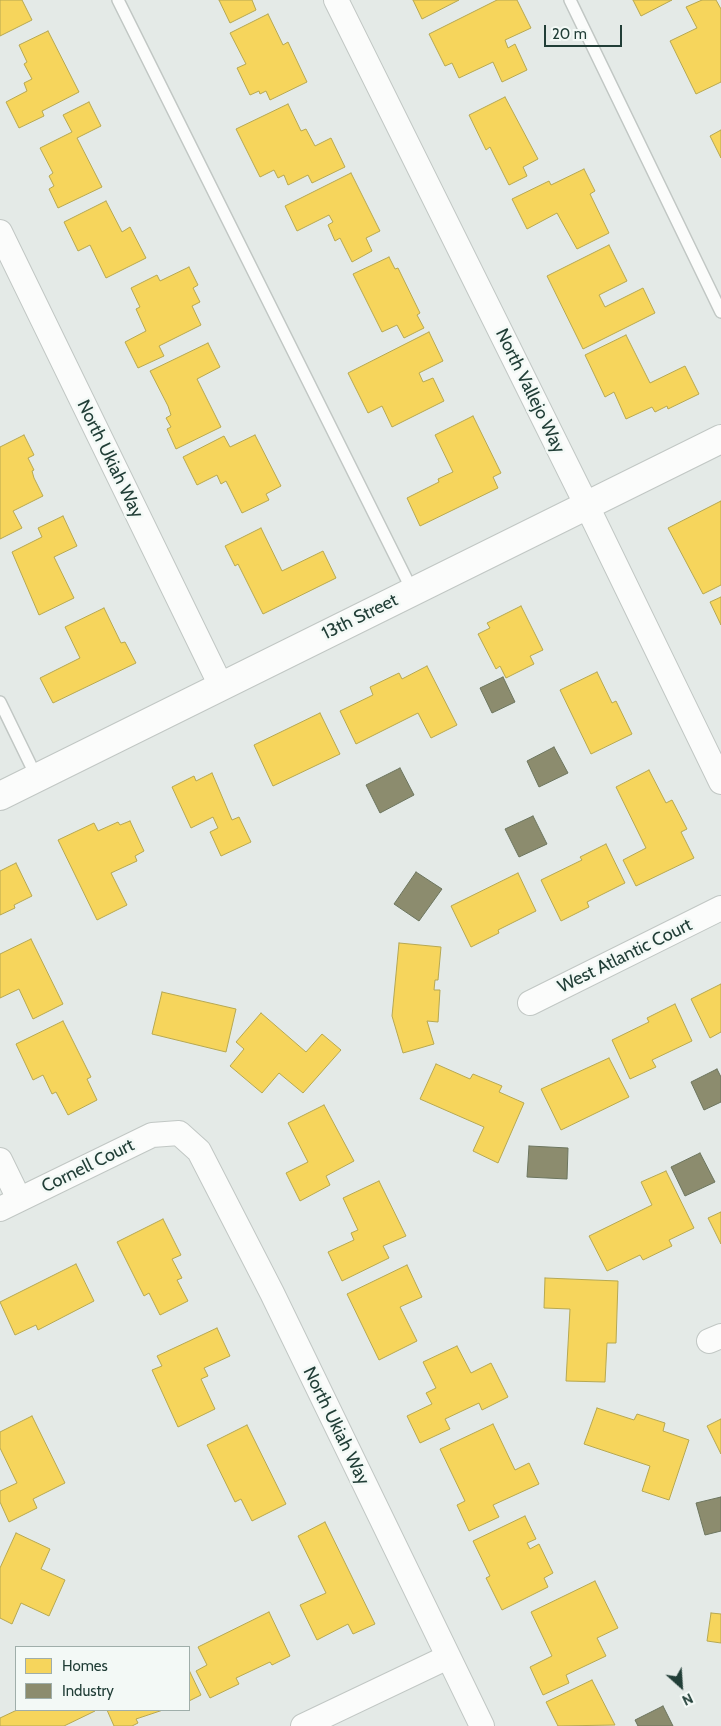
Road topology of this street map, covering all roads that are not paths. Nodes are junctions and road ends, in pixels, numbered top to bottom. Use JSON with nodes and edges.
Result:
{"nodes":[{"id":1,"x":118,"y":0,"type":"edge"},
{"id":2,"x":336,"y":0,"type":"edge"},
{"id":3,"x":570,"y":0,"type":"edge"},
{"id":4,"x":0,"y":232,"type":"edge"},
{"id":5,"x":721,"y":312,"type":"edge"},
{"id":6,"x":721,"y":439,"type":"edge"},
{"id":7,"x":587,"y":506,"type":"junction"},
{"id":8,"x":413,"y":592,"type":"junction"},
{"id":9,"x":221,"y":686,"type":"junction"},
{"id":10,"x":0,"y":702,"type":"edge"},
{"id":11,"x":37,"y":778,"type":"junction"},
{"id":12,"x":721,"y":782,"type":"edge"},
{"id":13,"x":0,"y":796,"type":"edge"},
{"id":14,"x":721,"y":908,"type":"edge"},
{"id":15,"x":530,"y":1003,"type":"dead end"},
{"id":16,"x":179,"y":1133,"type":"joint"},
{"id":17,"x":0,"y":1160,"type":"edge"},
{"id":18,"x":10,"y":1204,"type":"edge"},
{"id":19,"x":448,"y":1657,"type":"junction"},
{"id":20,"x":302,"y":1726,"type":"edge"},
{"id":21,"x":482,"y":1726,"type":"edge"}],
"edges":[{"from":1,"to":8,"type":"lane"},
{"from":2,"to":7,"type":"street","name":"North Vallejo Way"},
{"from":3,"to":5,"type":"lane"},
{"from":4,"to":9,"type":"street","name":"North Ukiah Way"},
{"from":6,"to":7,"type":"street","name":"13th Street"},
{"from":7,"to":8,"type":"street","name":"13th Street"},
{"from":7,"to":12,"type":"street","name":"North Vallejo Way"},
{"from":8,"to":9,"type":"street","name":"13th Street"},
{"from":9,"to":11,"type":"street","name":"13th Street"},
{"from":10,"to":11,"type":"lane"},
{"from":11,"to":13,"type":"street","name":"13th Street"},
{"from":14,"to":15,"type":"street","name":"West Atlantic Court"},
{"from":16,"to":18,"type":"street","name":"Cornell Court"},
{"from":16,"to":19,"type":"street","name":"North Ukiah Way"},
{"from":17,"to":18,"type":"street"},
{"from":19,"to":20,"type":"street"},
{"from":19,"to":21,"type":"street","name":"North Ukiah Way"}]}
